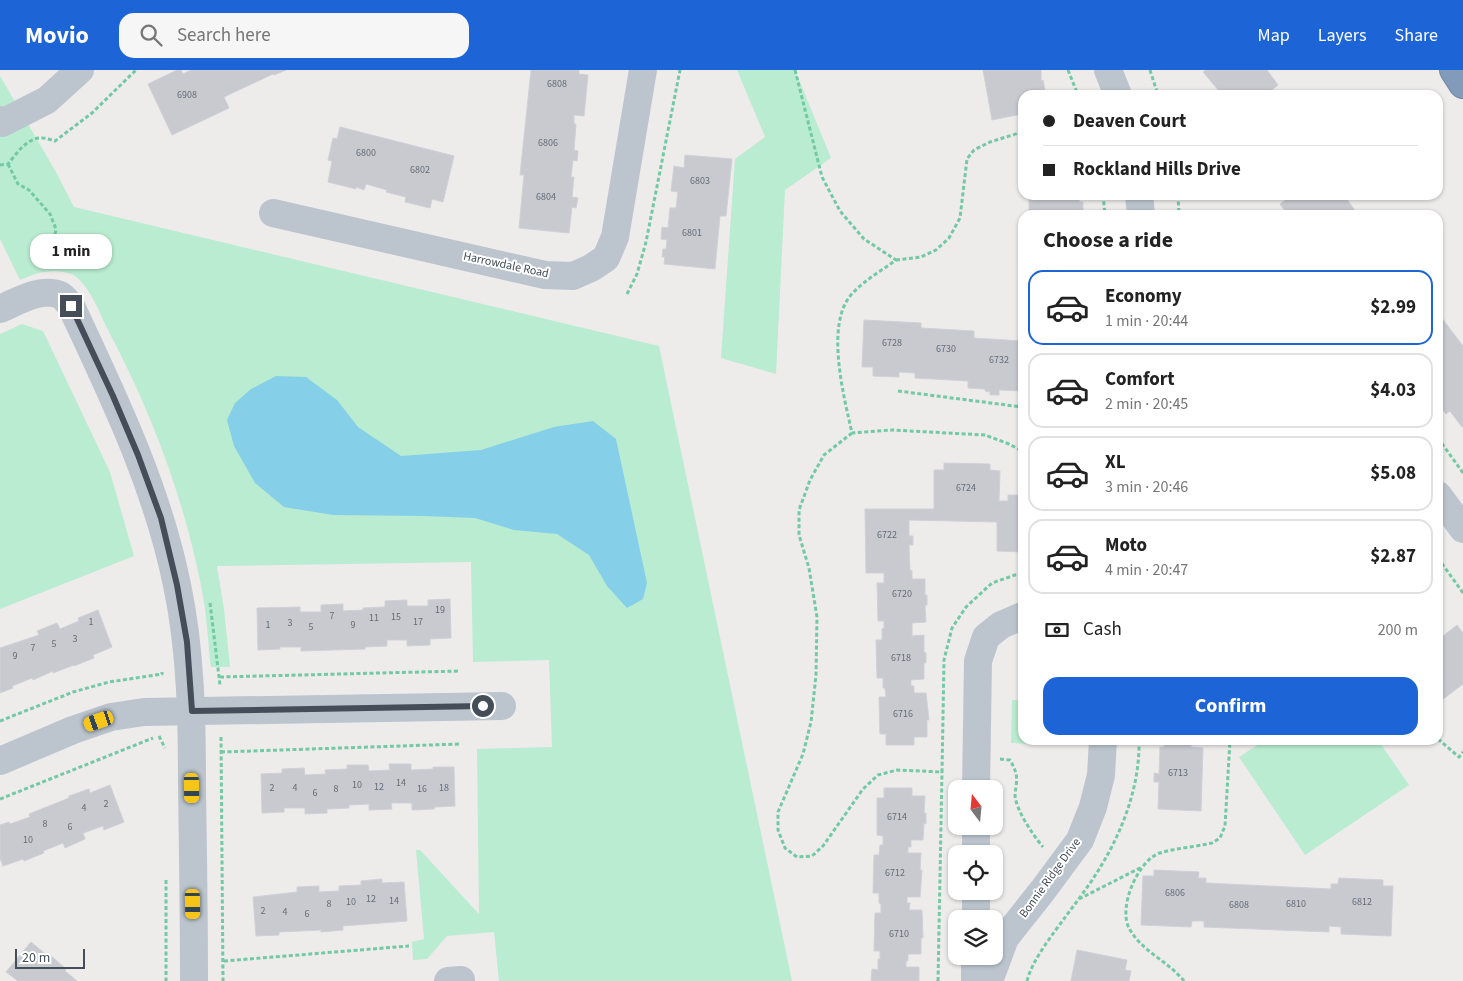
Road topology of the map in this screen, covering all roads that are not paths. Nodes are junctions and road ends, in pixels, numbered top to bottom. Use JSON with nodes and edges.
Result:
{"nodes":[{"id":1,"x":80,"y":70,"type":"edge"},
{"id":2,"x":643,"y":70,"type":"edge"},
{"id":3,"x":1108,"y":70,"type":"edge"},
{"id":4,"x":1454,"y":70,"type":"edge"},
{"id":5,"x":1463,"y":84,"type":"edge"},
{"id":6,"x":1116,"y":90,"type":"edge"},
{"id":7,"x":1,"y":121,"type":"edge"},
{"id":8,"x":274,"y":213,"type":"dead end"},
{"id":9,"x":0,"y":309,"type":"edge"},
{"id":10,"x":1443,"y":501,"type":"edge"},
{"id":11,"x":1463,"y":529,"type":"edge"},
{"id":12,"x":1018,"y":618,"type":"edge"},
{"id":13,"x":502,"y":706,"type":"dead end"},
{"id":14,"x":192,"y":711,"type":"junction"},
{"id":15,"x":1103,"y":745,"type":"edge"},
{"id":16,"x":0,"y":760,"type":"edge"},
{"id":17,"x":976,"y":780,"type":"edge"},
{"id":18,"x":975,"y":965,"type":"edge"},
{"id":19,"x":194,"y":981,"type":"edge"},
{"id":20,"x":975,"y":981,"type":"edge"},
{"id":21,"x":988,"y":981,"type":"edge"}],
"edges":[{"from":1,"to":7,"type":"street"},
{"from":2,"to":8,"type":"street","name":"Harrowdale Road"},
{"from":3,"to":6,"type":"street"},
{"from":4,"to":5,"type":"highway"},
{"from":9,"to":14,"type":"street"},
{"from":10,"to":11,"type":"street"},
{"from":12,"to":17,"type":"street"},
{"from":13,"to":14,"type":"street"},
{"from":14,"to":16,"type":"street"},
{"from":14,"to":19,"type":"street"},
{"from":15,"to":21,"type":"street","name":"Bonnie Ridge Drive"},
{"from":18,"to":20,"type":"street"}]}
